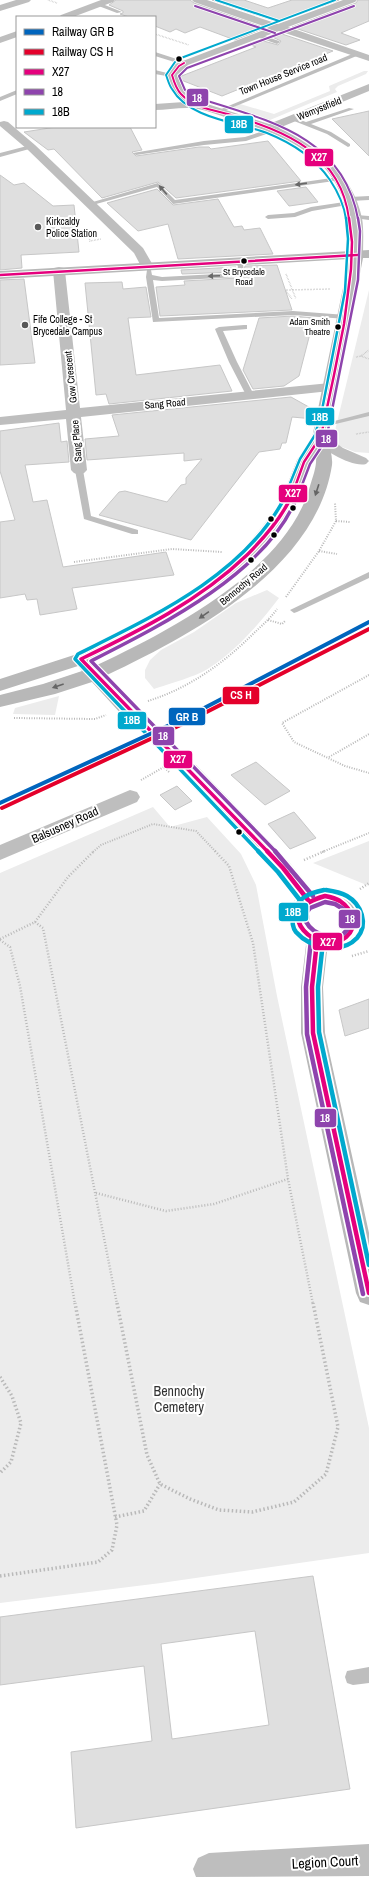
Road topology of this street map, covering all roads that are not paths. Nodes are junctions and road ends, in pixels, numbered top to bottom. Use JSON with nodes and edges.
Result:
{"nodes":[{"id":1,"x":26,"y":0,"type":"edge"},
{"id":2,"x":110,"y":0,"type":"edge"},
{"id":3,"x":197,"y":0,"type":"edge"},
{"id":4,"x":352,"y":0,"type":"edge"},
{"id":5,"x":98,"y":4,"type":"junction"},
{"id":6,"x":0,"y":8,"type":"edge"},
{"id":7,"x":119,"y":12,"type":"dead end"},
{"id":8,"x":67,"y":16,"type":"edge"},
{"id":9,"x":277,"y":27,"type":"junction"},
{"id":10,"x":16,"y":34,"type":"edge"},
{"id":11,"x":256,"y":35,"type":"junction"},
{"id":12,"x":0,"y":40,"type":"edge"},
{"id":13,"x":277,"y":42,"type":"dead end"},
{"id":14,"x":156,"y":54,"type":"edge"},
{"id":15,"x":357,"y":54,"type":"junction"},
{"id":16,"x":369,"y":58,"type":"edge"},
{"id":17,"x":184,"y":63,"type":"junction"},
{"id":18,"x":156,"y":72,"type":"edge"},
{"id":19,"x":172,"y":75,"type":"junction"},
{"id":20,"x":369,"y":88,"type":"edge"},
{"id":21,"x":16,"y":92,"type":"edge"},
{"id":22,"x":0,"y":99,"type":"edge"},
{"id":23,"x":197,"y":105,"type":"junction"},
{"id":24,"x":156,"y":107,"type":"edge"},
{"id":25,"x":351,"y":109,"type":"dead end"},
{"id":26,"x":217,"y":112,"type":"junction"},
{"id":27,"x":292,"y":119,"type":"junction"},
{"id":28,"x":16,"y":122,"type":"edge"},
{"id":29,"x":1,"y":123,"type":"edge"},
{"id":30,"x":306,"y":124,"type":"junction"},
{"id":31,"x":271,"y":129,"type":"junction"},
{"id":32,"x":348,"y":145,"type":"dead end"},
{"id":33,"x":31,"y":147,"type":"junction"},
{"id":34,"x":136,"y":153,"type":"dead end"},
{"id":35,"x":0,"y":155,"type":"edge"},
{"id":36,"x":339,"y":179,"type":"junction"},
{"id":37,"x":369,"y":198,"type":"edge"},
{"id":38,"x":350,"y":201,"type":"junction"},
{"id":39,"x":89,"y":204,"type":"junction"},
{"id":40,"x":356,"y":216,"type":"junction"},
{"id":41,"x":268,"y":217,"type":"dead end"},
{"id":42,"x":369,"y":218,"type":"edge"},
{"id":43,"x":363,"y":254,"type":"edge"},
{"id":44,"x":59,"y":271,"type":"junction"},
{"id":45,"x":149,"y":272,"type":"junction"},
{"id":46,"x":0,"y":274,"type":"edge"},
{"id":47,"x":346,"y":317,"type":"junction"},
{"id":48,"x":244,"y":327,"type":"dead end"},
{"id":49,"x":330,"y":387,"type":"junction"},
{"id":50,"x":250,"y":395,"type":"junction"},
{"id":51,"x":73,"y":412,"type":"junction"},
{"id":52,"x":369,"y":414,"type":"edge"},
{"id":53,"x":0,"y":421,"type":"edge"},
{"id":54,"x":321,"y":432,"type":"junction"},
{"id":55,"x":365,"y":461,"type":"edge"},
{"id":56,"x":324,"y":464,"type":"junction"},
{"id":57,"x":79,"y":470,"type":"joint"},
{"id":58,"x":135,"y":532,"type":"dead end"},
{"id":59,"x":369,"y":574,"type":"edge"},
{"id":60,"x":294,"y":610,"type":"dead end"},
{"id":61,"x":81,"y":659,"type":"junction"},
{"id":62,"x":94,"y":673,"type":"junction"},
{"id":63,"x":0,"y":685,"type":"edge"},
{"id":64,"x":4,"y":710,"type":"edge"},
{"id":65,"x":122,"y":710,"type":"road end"},
{"id":66,"x":189,"y":770,"type":"road end"},
{"id":67,"x":130,"y":797,"type":"road end"},
{"id":68,"x":0,"y":853,"type":"edge"},
{"id":69,"x":308,"y":900,"type":"junction"},
{"id":70,"x":364,"y":919,"type":"edge"},
{"id":71,"x":317,"y":941,"type":"junction"},
{"id":72,"x":369,"y":1293,"type":"edge"},
{"id":73,"x":369,"y":1675,"type":"edge"},
{"id":74,"x":353,"y":1676,"type":"dead end"},
{"id":75,"x":369,"y":1860,"type":"edge"},
{"id":76,"x":209,"y":1869,"type":"dead end"}],
"edges":[{"from":1,"to":6,"type":"street"},
{"from":2,"to":5,"type":"street"},
{"from":3,"to":9,"type":"street"},
{"from":4,"to":9,"type":"street"},
{"from":5,"to":7,"type":"lane"},
{"from":5,"to":8,"type":"street"},
{"from":9,"to":11,"type":"street"},
{"from":9,"to":15,"type":"street"},
{"from":10,"to":12,"type":"street"},
{"from":11,"to":13,"type":"lane"},
{"from":11,"to":17,"type":"street"},
{"from":14,"to":17,"type":"lane"},
{"from":15,"to":16,"type":"street"},
{"from":15,"to":26,"type":"lane","name":"Town House Service road"},
{"from":17,"to":19,"type":"street"},
{"from":18,"to":19,"type":"lane"},
{"from":19,"to":23,"type":"street"},
{"from":20,"to":27,"type":"street","name":"Wemyssfield"},
{"from":21,"to":22,"type":"lane"},
{"from":23,"to":24,"type":"street"},
{"from":23,"to":26,"type":"street"},
{"from":25,"to":30,"type":"lane"},
{"from":26,"to":31,"type":"street"},
{"from":27,"to":30,"type":"lane"},
{"from":27,"to":31,"type":"street","name":"Wemyssfield"},
{"from":28,"to":29,"type":"street"},
{"from":29,"to":33,"type":"street"},
{"from":30,"to":32,"type":"lane"},
{"from":31,"to":34,"type":"lane"},
{"from":31,"to":36,"type":"street","name":"Wemyssfield"},
{"from":33,"to":35,"type":"lane"},
{"from":33,"to":39,"type":"street"},
{"from":36,"to":38,"type":"street","name":"Wemyssfield"},
{"from":36,"to":39,"type":"lane","one_way":true},
{"from":37,"to":38,"type":"lane"},
{"from":38,"to":40,"type":"street","name":"Wemyssfield"},
{"from":38,"to":41,"type":"lane"},
{"from":39,"to":45,"type":"street"},
{"from":40,"to":42,"type":"lane"},
{"from":40,"to":43,"type":"street","name":"Wemyssfield"},
{"from":43,"to":45,"type":"main road"},
{"from":43,"to":47,"type":"main road","name":"Bennochy Road"},
{"from":44,"to":45,"type":"main road"},
{"from":44,"to":46,"type":"main road"},
{"from":44,"to":51,"type":"street","name":"Gow Crescent"},
{"from":45,"to":47,"type":"lane"},
{"from":47,"to":49,"type":"main road","name":"Bennochy Road"},
{"from":48,"to":50,"type":"lane"},
{"from":49,"to":50,"type":"street","name":"Sang Road"},
{"from":49,"to":54,"type":"main road","name":"Bennochy Road"},
{"from":50,"to":51,"type":"street","name":"Sang Road"},
{"from":51,"to":53,"type":"street","name":"Sang Road"},
{"from":51,"to":57,"type":"street","name":"Sang Place"},
{"from":52,"to":54,"type":"lane"},
{"from":54,"to":55,"type":"street"},
{"from":54,"to":56,"type":"main road","name":"Bennochy Road"},
{"from":54,"to":61,"type":"main road","name":"Bennochy Road"},
{"from":55,"to":56,"type":"street"},
{"from":56,"to":62,"type":"main road","name":"Bennochy Road","one_way":true},
{"from":57,"to":58,"type":"lane"},
{"from":59,"to":60,"type":"lane"},
{"from":61,"to":62,"type":"main road"},
{"from":61,"to":63,"type":"main road","name":"Bennochy Road"},
{"from":62,"to":64,"type":"main road","name":"Bennochy Road","one_way":true},
{"from":62,"to":65,"type":"main road"},
{"from":66,"to":69,"type":"main road"},
{"from":67,"to":68,"type":"street","name":"Balsusney Road"},
{"from":69,"to":70,"type":"main road"},
{"from":69,"to":71,"type":"main road"},
{"from":70,"to":71,"type":"main road"},
{"from":71,"to":72,"type":"main road"},
{"from":73,"to":74,"type":"lane"},
{"from":75,"to":76,"type":"street","name":"Legion Court"}]}
